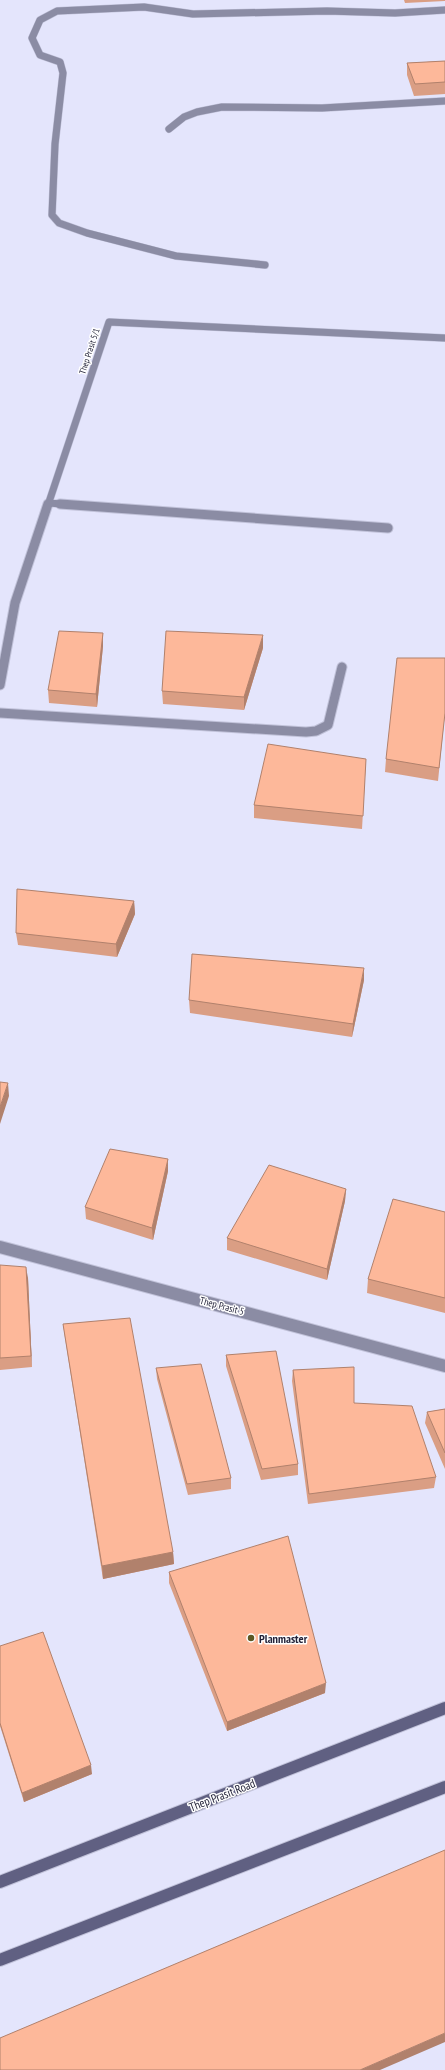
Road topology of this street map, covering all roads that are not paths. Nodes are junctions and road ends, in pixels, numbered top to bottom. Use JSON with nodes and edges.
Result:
{"nodes":[{"id":1,"x":445,"y":10,"type":"edge"},
{"id":2,"x":445,"y":101,"type":"edge"},
{"id":3,"x":169,"y":129,"type":"dead end"},
{"id":4,"x":265,"y":265,"type":"dead end"},
{"id":5,"x":445,"y":338,"type":"edge"},
{"id":6,"x":49,"y":503,"type":"junction"},
{"id":7,"x":388,"y":528,"type":"dead end"},
{"id":8,"x":342,"y":667,"type":"dead end"},
{"id":9,"x":0,"y":685,"type":"edge"},
{"id":10,"x":0,"y":713,"type":"edge"},
{"id":11,"x":0,"y":1247,"type":"edge"},
{"id":12,"x":445,"y":1366,"type":"edge"},
{"id":13,"x":445,"y":1708,"type":"edge"},
{"id":14,"x":445,"y":1787,"type":"edge"},
{"id":15,"x":0,"y":1882,"type":"edge"},
{"id":16,"x":0,"y":1960,"type":"edge"}],
"edges":[{"from":1,"to":4,"type":"street"},
{"from":2,"to":3,"type":"street"},
{"from":5,"to":6,"type":"street","name":"Thep Prasit 5/1"},
{"from":6,"to":7,"type":"street"},
{"from":6,"to":9,"type":"street","name":"Thep Prasit 5/1"},
{"from":8,"to":10,"type":"street"},
{"from":11,"to":12,"type":"street","name":"Thep Prasit 5"},
{"from":13,"to":15,"type":"main road","name":"Thep Prasit Road"},
{"from":14,"to":16,"type":"main road"}]}
